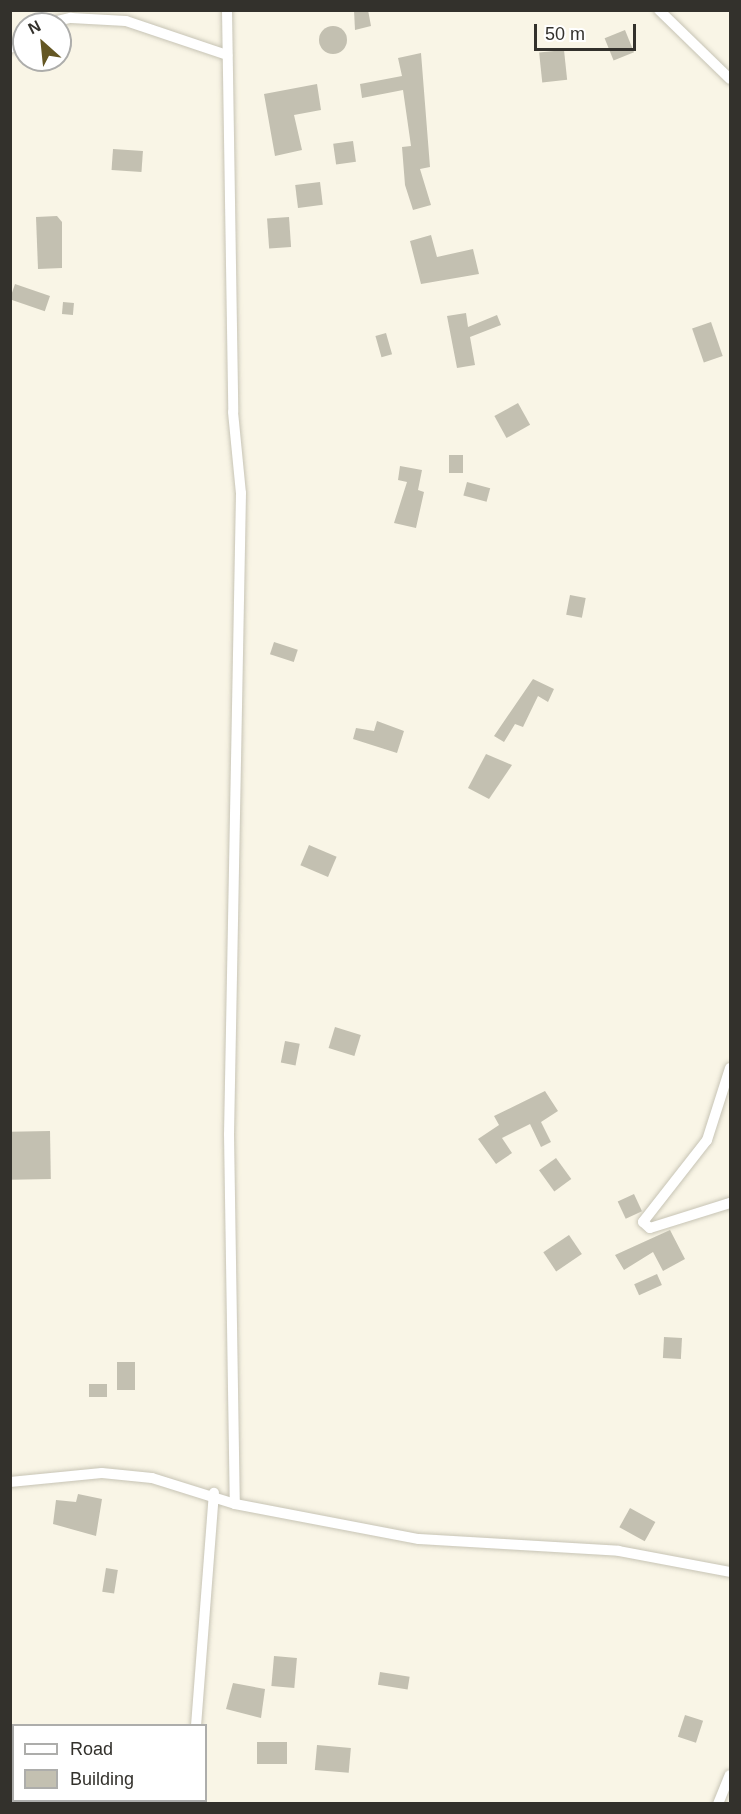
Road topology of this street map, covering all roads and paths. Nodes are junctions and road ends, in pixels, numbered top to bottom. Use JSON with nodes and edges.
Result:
{"nodes":[{"id":1,"x":227,"y":10,"type":"edge"},
{"id":2,"x":659,"y":10,"type":"edge"},
{"id":3,"x":72,"y":16,"type":"edge"},
{"id":4,"x":227,"y":55,"type":"junction"},
{"id":5,"x":730,"y":79,"type":"edge"},
{"id":6,"x":730,"y":1068,"type":"edge"},
{"id":7,"x":730,"y":1203,"type":"edge"},
{"id":8,"x":10,"y":1482,"type":"edge"},
{"id":9,"x":214,"y":1493,"type":"junction"},
{"id":10,"x":235,"y":1504,"type":"junction"},
{"id":11,"x":730,"y":1572,"type":"edge"},
{"id":12,"x":196,"y":1724,"type":"edge"},
{"id":13,"x":730,"y":1775,"type":"edge"},
{"id":14,"x":718,"y":1803,"type":"edge"}],
"edges":[{"from":1,"to":4,"type":"street"},
{"from":2,"to":5,"type":"street"},
{"from":3,"to":4,"type":"street"},
{"from":4,"to":10,"type":"street"},
{"from":6,"to":7,"type":"street"},
{"from":8,"to":9,"type":"street"},
{"from":9,"to":10,"type":"street"},
{"from":9,"to":12,"type":"street"},
{"from":10,"to":11,"type":"street"},
{"from":13,"to":14,"type":"street"}]}
